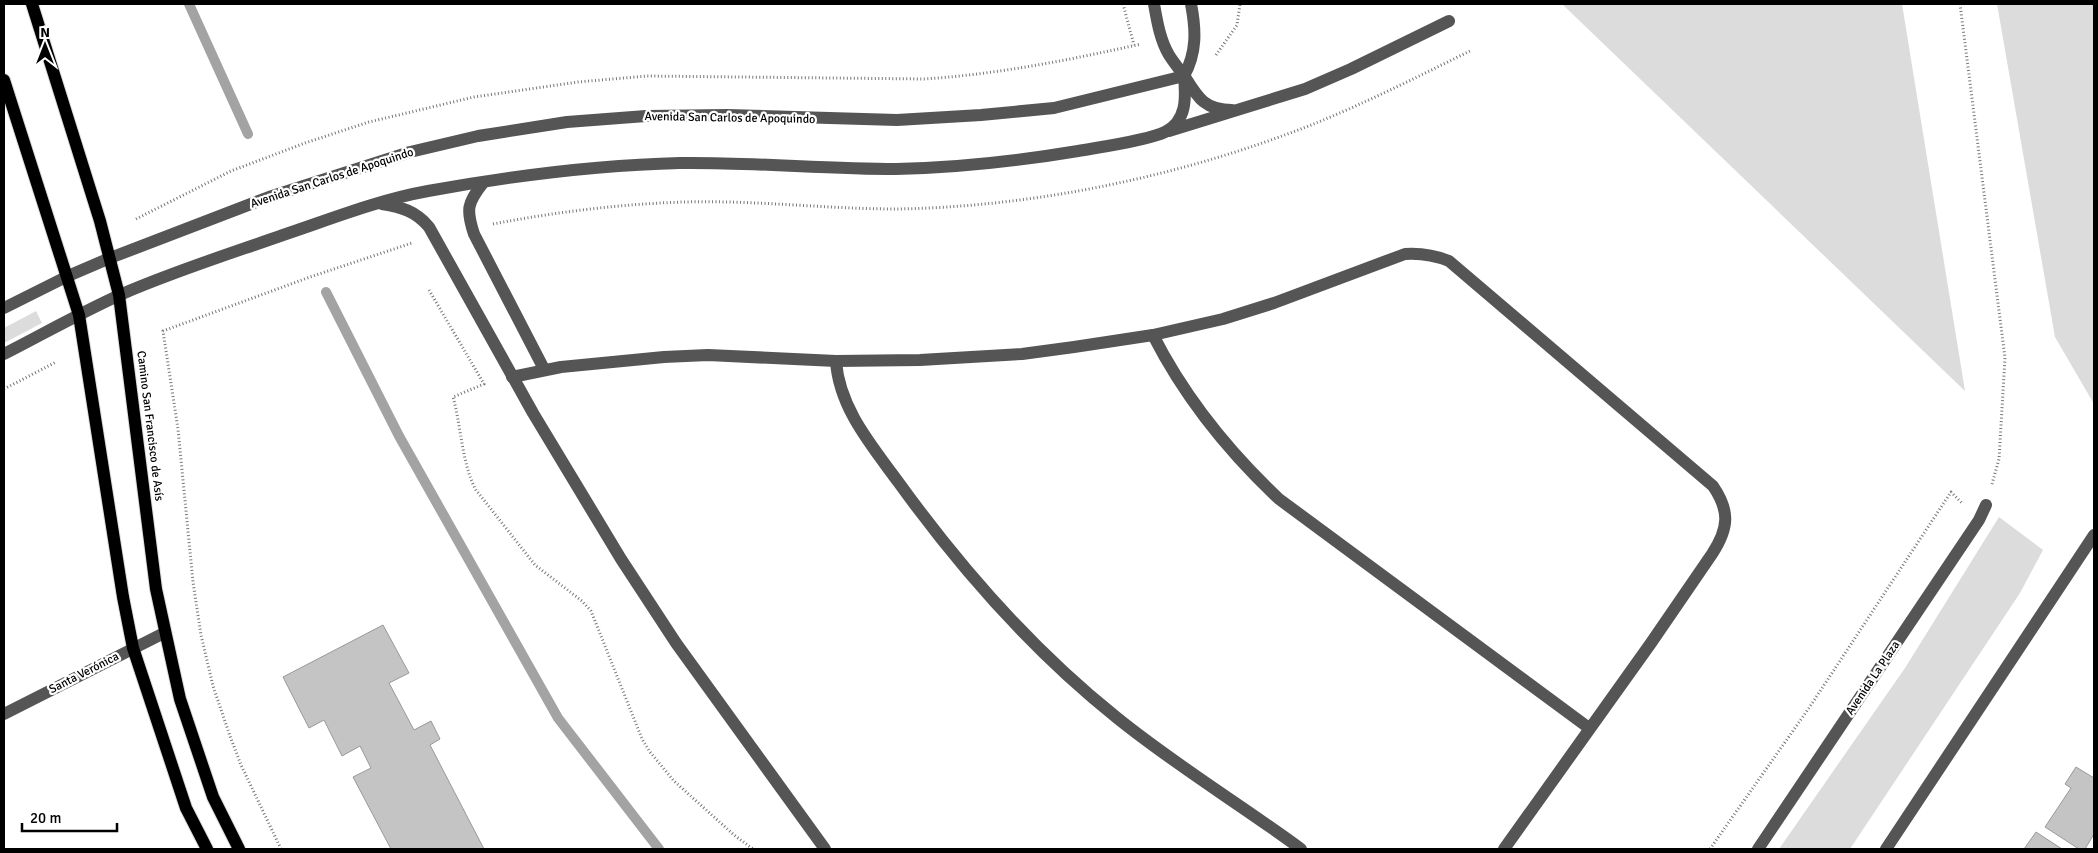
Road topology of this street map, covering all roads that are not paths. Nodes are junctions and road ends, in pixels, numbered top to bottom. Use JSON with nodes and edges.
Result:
{"nodes":[{"id":1,"x":32,"y":4,"type":"edge"},
{"id":2,"x":1154,"y":4,"type":"edge"},
{"id":3,"x":1191,"y":4,"type":"edge"},
{"id":4,"x":1449,"y":21,"type":"dead end"},
{"id":5,"x":1184,"y":76,"type":"junction"},
{"id":6,"x":4,"y":80,"type":"edge"},
{"id":7,"x":1240,"y":110,"type":"junction"},
{"id":8,"x":1164,"y":132,"type":"junction"},
{"id":9,"x":483,"y":183,"type":"junction"},
{"id":10,"x":376,"y":203,"type":"junction"},
{"id":11,"x":110,"y":258,"type":"junction"},
{"id":12,"x":68,"y":276,"type":"junction"},
{"id":13,"x":119,"y":296,"type":"junction"},
{"id":14,"x":4,"y":308,"type":"edge"},
{"id":15,"x":80,"y":315,"type":"junction"},
{"id":16,"x":1153,"y":336,"type":"junction"},
{"id":17,"x":4,"y":354,"type":"edge"},
{"id":18,"x":836,"y":361,"type":"junction"},
{"id":19,"x":544,"y":369,"type":"junction"},
{"id":20,"x":512,"y":377,"type":"junction"},
{"id":21,"x":1986,"y":505,"type":"road end"},
{"id":22,"x":2094,"y":535,"type":"edge"},
{"id":23,"x":164,"y":634,"type":"junction"},
{"id":24,"x":133,"y":648,"type":"junction"},
{"id":25,"x":4,"y":714,"type":"edge"},
{"id":26,"x":1590,"y":728,"type":"junction"},
{"id":27,"x":206,"y":849,"type":"edge"},
{"id":28,"x":239,"y":849,"type":"edge"},
{"id":29,"x":825,"y":849,"type":"edge"},
{"id":30,"x":1301,"y":849,"type":"edge"},
{"id":31,"x":1504,"y":849,"type":"edge"},
{"id":32,"x":1758,"y":849,"type":"edge"},
{"id":33,"x":1886,"y":849,"type":"edge"}],
"edges":[{"from":1,"to":11,"type":"main road","name":"Camino San Francisco de Asís"},
{"from":2,"to":5,"type":"street"},
{"from":3,"to":5,"type":"street"},
{"from":4,"to":7,"type":"street"},
{"from":5,"to":7,"type":"street"},
{"from":5,"to":8,"type":"street"},
{"from":5,"to":11,"type":"street","name":"Avenida San Carlos de Apoquindo"},
{"from":6,"to":12,"type":"main road"},
{"from":7,"to":8,"type":"street"},
{"from":8,"to":9,"type":"street"},
{"from":9,"to":10,"type":"street"},
{"from":9,"to":19,"type":"street"},
{"from":10,"to":13,"type":"street"},
{"from":10,"to":20,"type":"street"},
{"from":11,"to":12,"type":"street","name":"Avenida San Carlos de Apoquindo"},
{"from":11,"to":13,"type":"main road","name":"Camino San Francisco de Asís"},
{"from":12,"to":14,"type":"street","name":"Avenida San Carlos de Apoquindo"},
{"from":12,"to":15,"type":"main road"},
{"from":13,"to":15,"type":"street"},
{"from":13,"to":23,"type":"main road","name":"Camino San Francisco de Asís"},
{"from":15,"to":17,"type":"street"},
{"from":15,"to":24,"type":"main road"},
{"from":16,"to":18,"type":"street"},
{"from":16,"to":26,"type":"street"},
{"from":16,"to":26,"type":"street"},
{"from":18,"to":19,"type":"street"},
{"from":18,"to":30,"type":"street"},
{"from":19,"to":20,"type":"street"},
{"from":20,"to":29,"type":"street"},
{"from":21,"to":32,"type":"street","name":"Avenida La Plaza"},
{"from":22,"to":33,"type":"street"},
{"from":23,"to":24,"type":"street","name":"Santa Verónica"},
{"from":23,"to":28,"type":"main road","name":"Camino San Francisco de Asís"},
{"from":24,"to":25,"type":"street","name":"Santa Verónica"},
{"from":24,"to":27,"type":"main road"},
{"from":26,"to":31,"type":"street"}]}
